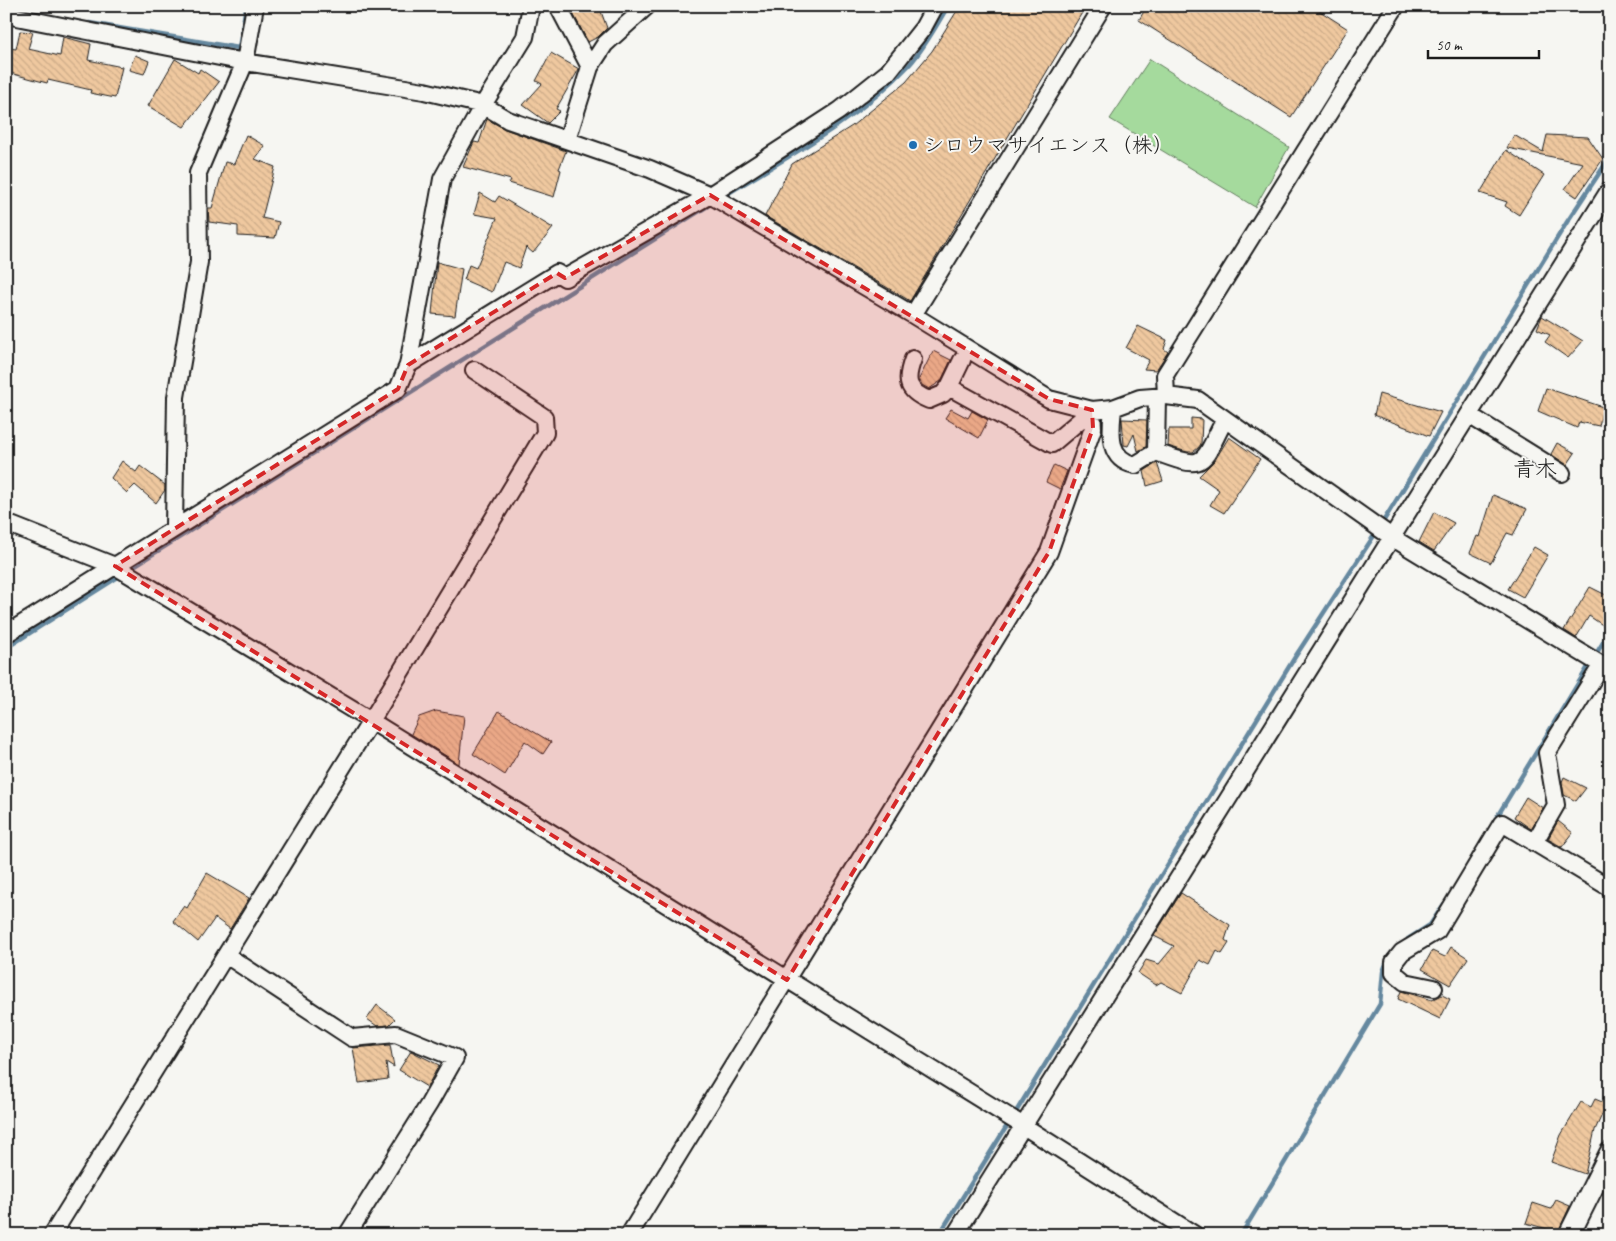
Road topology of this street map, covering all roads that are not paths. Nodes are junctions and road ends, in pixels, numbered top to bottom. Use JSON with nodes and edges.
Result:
{"nodes":[{"id":1,"x":255,"y":6,"type":"edge"},
{"id":2,"x":531,"y":6,"type":"edge"},
{"id":3,"x":558,"y":6,"type":"edge"},
{"id":4,"x":647,"y":6,"type":"edge"},
{"id":5,"x":935,"y":6,"type":"edge"},
{"id":6,"x":1103,"y":6,"type":"edge"},
{"id":7,"x":1396,"y":6,"type":"edge"},
{"id":8,"x":6,"y":15,"type":"edge"},
{"id":9,"x":244,"y":62,"type":"junction"},
{"id":10,"x":590,"y":67,"type":"junction"},
{"id":11,"x":483,"y":105,"type":"junction"},
{"id":12,"x":567,"y":140,"type":"junction"},
{"id":13,"x":1610,"y":189,"type":"edge"},
{"id":14,"x":710,"y":195,"type":"junction"},
{"id":15,"x":912,"y":315,"type":"junction"},
{"id":16,"x":913,"y":358,"type":"dead end"},
{"id":17,"x":962,"y":360,"type":"dead end"},
{"id":18,"x":408,"y":365,"type":"junction"},
{"id":19,"x":474,"y":370,"type":"dead end"},
{"id":20,"x":949,"y":387,"type":"junction"},
{"id":21,"x":1162,"y":397,"type":"junction"},
{"id":22,"x":1113,"y":408,"type":"junction"},
{"id":23,"x":1092,"y":410,"type":"junction"},
{"id":24,"x":1469,"y":415,"type":"junction"},
{"id":25,"x":1226,"y":419,"type":"junction"},
{"id":26,"x":1156,"y":452,"type":"junction"},
{"id":27,"x":1562,"y":473,"type":"dead end"},
{"id":28,"x":6,"y":523,"type":"edge"},
{"id":29,"x":174,"y":528,"type":"junction"},
{"id":30,"x":1393,"y":538,"type":"junction"},
{"id":31,"x":115,"y":566,"type":"junction"},
{"id":32,"x":6,"y":634,"type":"edge"},
{"id":33,"x":1605,"y":668,"type":"edge"},
{"id":34,"x":371,"y":722,"type":"junction"},
{"id":35,"x":1534,"y":842,"type":"junction"},
{"id":36,"x":1610,"y":888,"type":"edge"},
{"id":37,"x":226,"y":955,"type":"junction"},
{"id":38,"x":787,"y":980,"type":"junction"},
{"id":39,"x":1434,"y":988,"type":"dead end"},
{"id":40,"x":1022,"y":1125,"type":"junction"},
{"id":41,"x":1610,"y":1152,"type":"edge"},
{"id":42,"x":52,"y":1235,"type":"edge"},
{"id":43,"x":347,"y":1235,"type":"edge"},
{"id":44,"x":629,"y":1235,"type":"edge"},
{"id":45,"x":955,"y":1235,"type":"edge"},
{"id":46,"x":1195,"y":1235,"type":"edge"},
{"id":47,"x":1569,"y":1235,"type":"edge"}],
"edges":[{"from":1,"to":9,"type":"street"},
{"from":2,"to":11,"type":"street"},
{"from":3,"to":10,"type":"street"},
{"from":4,"to":10,"type":"street"},
{"from":5,"to":14,"type":"street"},
{"from":6,"to":15,"type":"street"},
{"from":7,"to":21,"type":"street"},
{"from":8,"to":9,"type":"street"},
{"from":9,"to":11,"type":"street"},
{"from":9,"to":29,"type":"street"},
{"from":10,"to":12,"type":"street"},
{"from":11,"to":12,"type":"street"},
{"from":11,"to":18,"type":"street"},
{"from":12,"to":14,"type":"street"},
{"from":13,"to":24,"type":"street"},
{"from":14,"to":15,"type":"street"},
{"from":14,"to":18,"type":"street"},
{"from":15,"to":23,"type":"street"},
{"from":16,"to":20,"type":"street"},
{"from":17,"to":20,"type":"street"},
{"from":18,"to":29,"type":"street"},
{"from":19,"to":34,"type":"street"},
{"from":20,"to":23,"type":"street"},
{"from":21,"to":22,"type":"street"},
{"from":21,"to":25,"type":"street"},
{"from":21,"to":26,"type":"street"},
{"from":22,"to":23,"type":"street"},
{"from":22,"to":26,"type":"street"},
{"from":23,"to":38,"type":"street"},
{"from":24,"to":27,"type":"street"},
{"from":24,"to":30,"type":"street"},
{"from":25,"to":26,"type":"street"},
{"from":25,"to":30,"type":"street"},
{"from":28,"to":31,"type":"street"},
{"from":29,"to":31,"type":"street"},
{"from":30,"to":33,"type":"street"},
{"from":30,"to":40,"type":"street"},
{"from":31,"to":32,"type":"street"},
{"from":31,"to":34,"type":"street"},
{"from":33,"to":35,"type":"street"},
{"from":34,"to":37,"type":"street"},
{"from":34,"to":38,"type":"street"},
{"from":35,"to":36,"type":"street"},
{"from":35,"to":39,"type":"street"},
{"from":37,"to":42,"type":"street"},
{"from":37,"to":43,"type":"street"},
{"from":38,"to":40,"type":"street"},
{"from":38,"to":44,"type":"street"},
{"from":40,"to":45,"type":"street"},
{"from":40,"to":46,"type":"street"},
{"from":41,"to":47,"type":"main road"}]}
